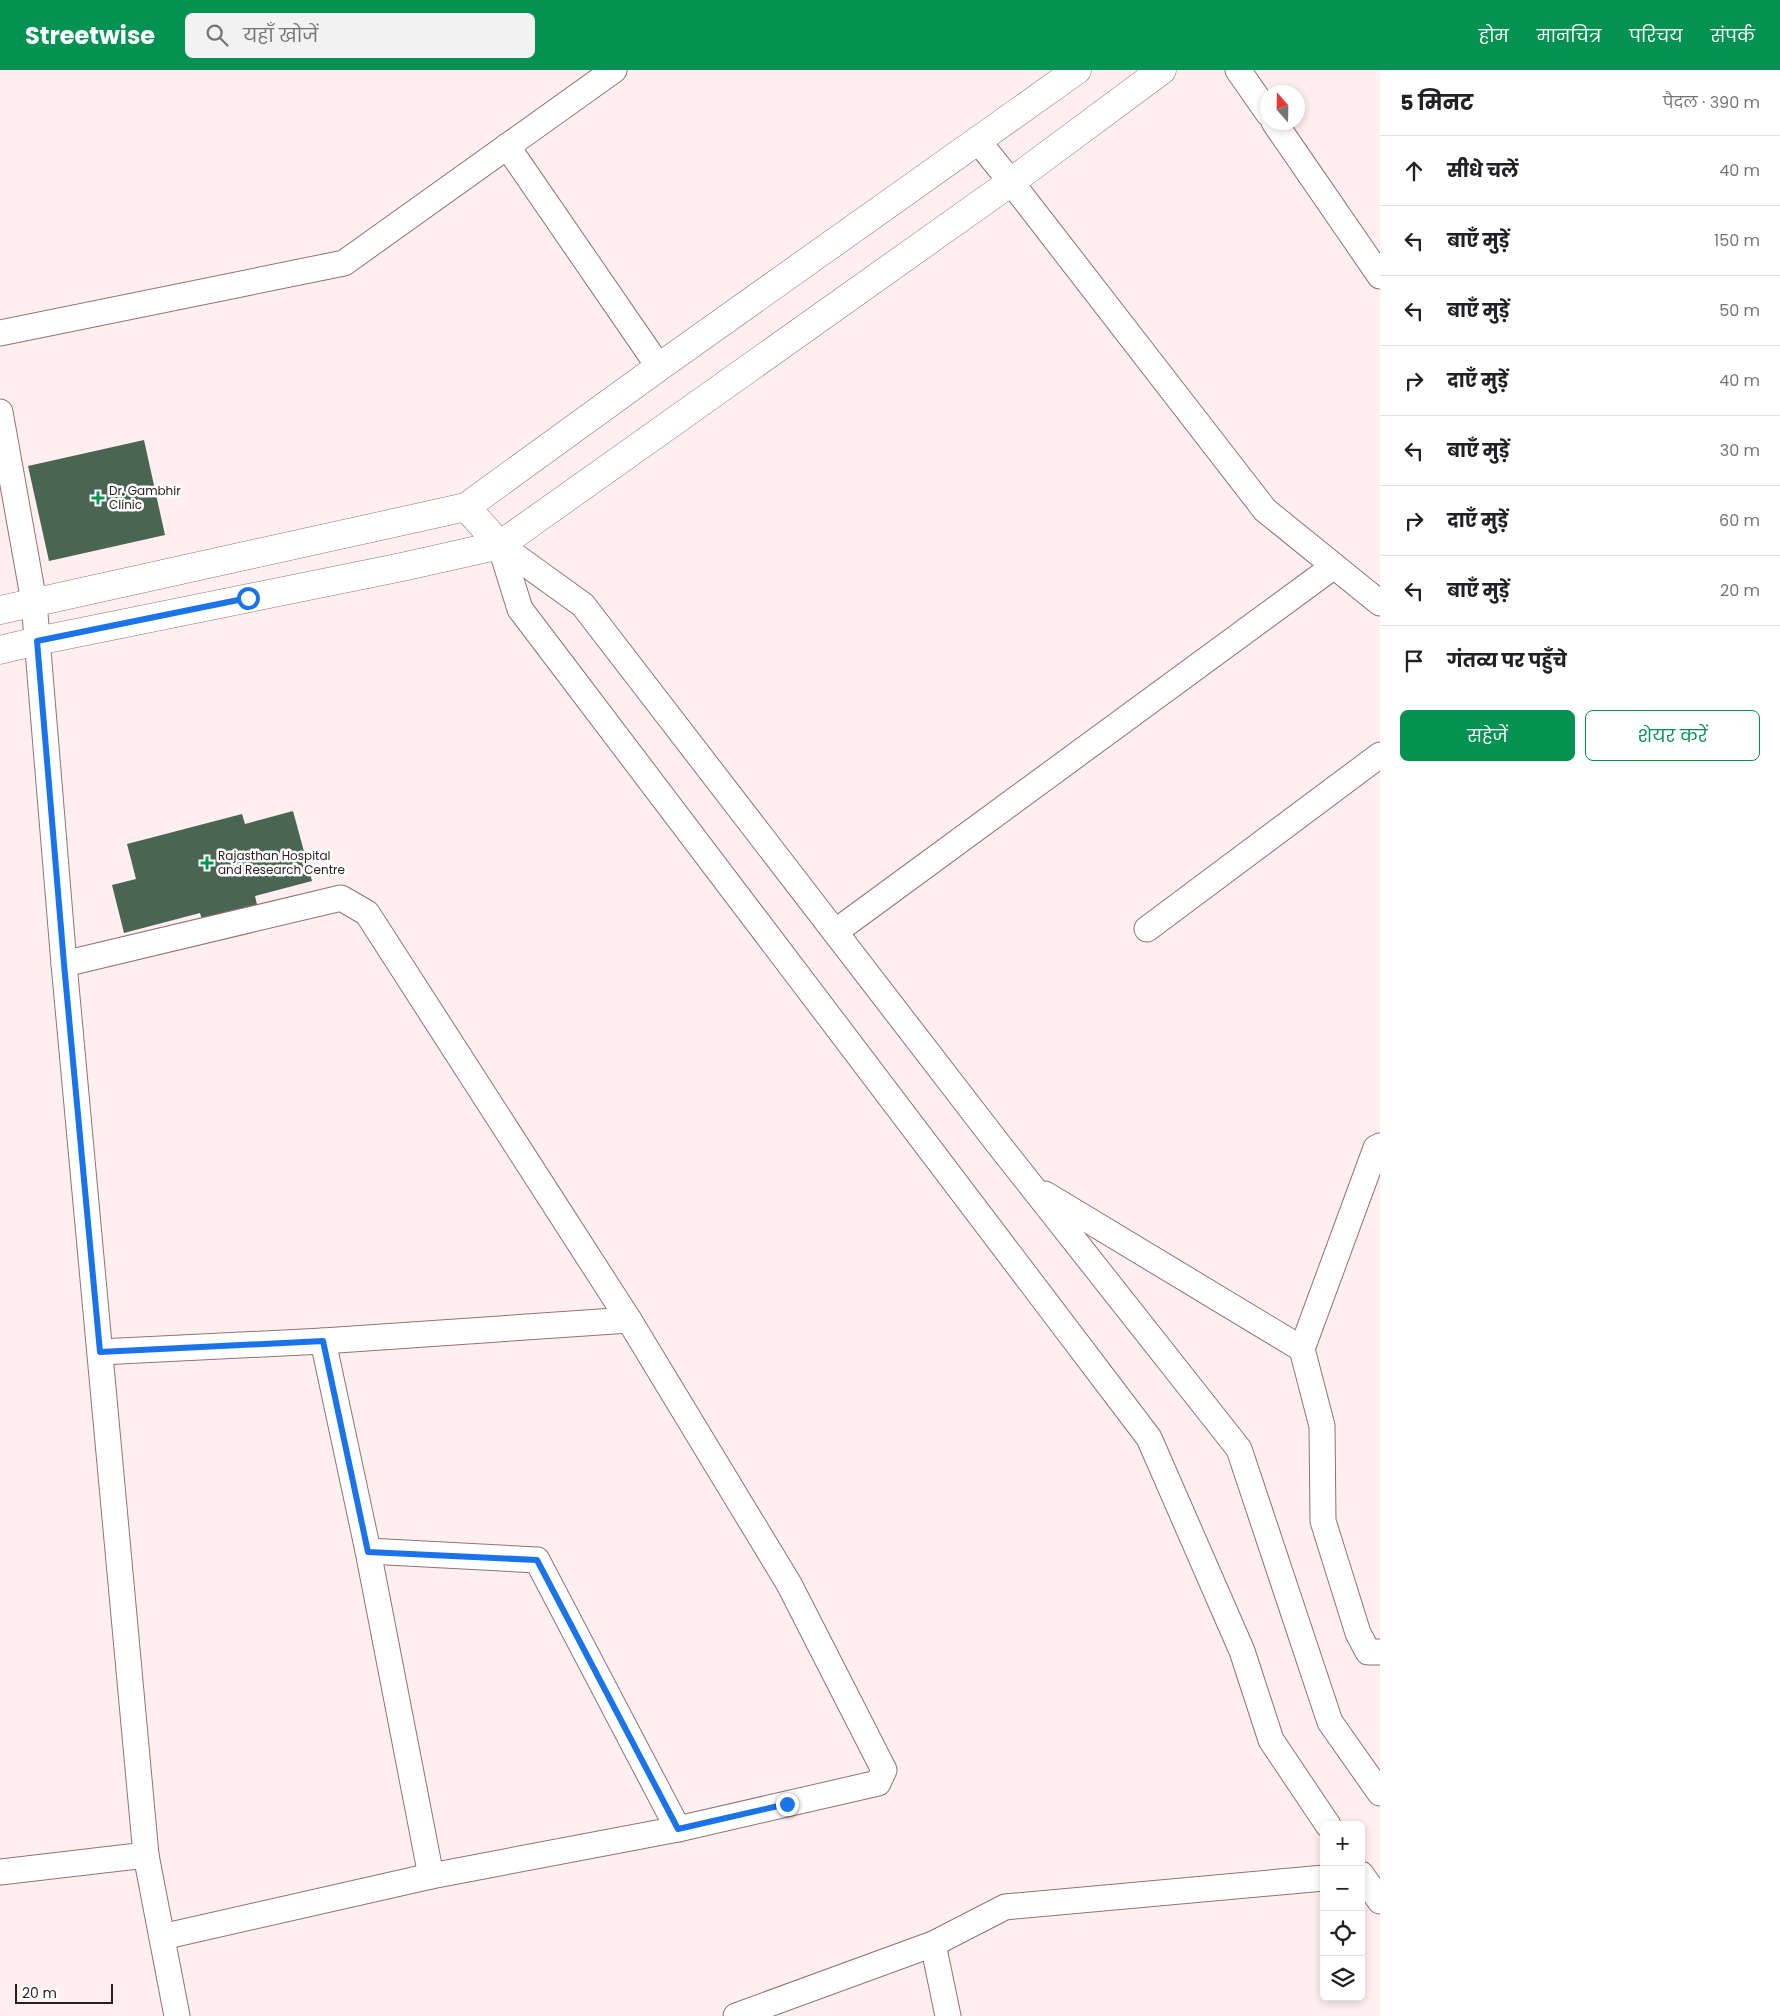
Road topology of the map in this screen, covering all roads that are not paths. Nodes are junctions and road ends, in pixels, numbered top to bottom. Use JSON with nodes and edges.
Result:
{"nodes":[{"id":1,"x":614,"y":70,"type":"edge"},
{"id":2,"x":1076,"y":70,"type":"edge"},
{"id":3,"x":1162,"y":70,"type":"edge"},
{"id":4,"x":1238,"y":70,"type":"edge"},
{"id":5,"x":1260,"y":102,"type":"edge"},
{"id":6,"x":1280,"y":130,"type":"edge"},
{"id":7,"x":978,"y":141,"type":"junction"},
{"id":8,"x":507,"y":146,"type":"junction"},
{"id":9,"x":1012,"y":182,"type":"junction"},
{"id":10,"x":1380,"y":276,"type":"edge"},
{"id":11,"x":0,"y":332,"type":"edge"},
{"id":12,"x":659,"y":367,"type":"junction"},
{"id":13,"x":0,"y":412,"type":"edge"},
{"id":14,"x":466,"y":507,"type":"junction"},
{"id":15,"x":500,"y":545,"type":"junction"},
{"id":16,"x":1334,"y":566,"type":"junction"},
{"id":17,"x":34,"y":602,"type":"junction"},
{"id":18,"x":1380,"y":604,"type":"edge"},
{"id":19,"x":0,"y":610,"type":"edge"},
{"id":20,"x":37,"y":641,"type":"junction"},
{"id":21,"x":0,"y":650,"type":"edge"},
{"id":22,"x":1380,"y":755,"type":"edge"},
{"id":23,"x":1147,"y":929,"type":"dead end"},
{"id":24,"x":835,"y":932,"type":"junction"},
{"id":25,"x":64,"y":964,"type":"junction"},
{"id":26,"x":1380,"y":1146,"type":"edge"},
{"id":27,"x":1032,"y":1187,"type":"junction"},
{"id":28,"x":629,"y":1320,"type":"junction"},
{"id":29,"x":323,"y":1341,"type":"junction"},
{"id":30,"x":1302,"y":1349,"type":"junction"},
{"id":31,"x":100,"y":1352,"type":"junction"},
{"id":32,"x":368,"y":1552,"type":"junction"},
{"id":33,"x":1380,"y":1652,"type":"edge"},
{"id":34,"x":1380,"y":1793,"type":"edge"},
{"id":35,"x":1325,"y":1821,"type":"edge"},
{"id":36,"x":678,"y":1829,"type":"junction"},
{"id":37,"x":146,"y":1855,"type":"junction"},
{"id":38,"x":1380,"y":1870,"type":"edge"},
{"id":39,"x":0,"y":1872,"type":"edge"},
{"id":40,"x":1365,"y":1872,"type":"edge"},
{"id":41,"x":431,"y":1876,"type":"junction"},
{"id":42,"x":1320,"y":1878,"type":"edge"},
{"id":43,"x":1365,"y":1879,"type":"edge"},
{"id":44,"x":1380,"y":1901,"type":"edge"},
{"id":45,"x":162,"y":1937,"type":"junction"},
{"id":46,"x":933,"y":1944,"type":"junction"},
{"id":47,"x":178,"y":2016,"type":"edge"},
{"id":48,"x":736,"y":2016,"type":"edge"},
{"id":49,"x":948,"y":2016,"type":"edge"}],
"edges":[{"from":1,"to":8,"type":"street"},
{"from":2,"to":7,"type":"street"},
{"from":3,"to":9,"type":"street"},
{"from":4,"to":5,"type":"street"},
{"from":6,"to":10,"type":"street"},
{"from":7,"to":9,"type":"street"},
{"from":7,"to":12,"type":"street"},
{"from":8,"to":11,"type":"street"},
{"from":8,"to":12,"type":"street"},
{"from":9,"to":15,"type":"street"},
{"from":9,"to":16,"type":"street"},
{"from":12,"to":14,"type":"street"},
{"from":13,"to":17,"type":"street"},
{"from":14,"to":15,"type":"street"},
{"from":14,"to":17,"type":"street"},
{"from":15,"to":20,"type":"street"},
{"from":15,"to":24,"type":"street"},
{"from":15,"to":35,"type":"street"},
{"from":16,"to":18,"type":"street"},
{"from":16,"to":24,"type":"street"},
{"from":17,"to":19,"type":"street"},
{"from":17,"to":20,"type":"street"},
{"from":20,"to":21,"type":"street"},
{"from":20,"to":25,"type":"street"},
{"from":22,"to":23,"type":"street"},
{"from":24,"to":27,"type":"street"},
{"from":25,"to":28,"type":"street"},
{"from":25,"to":31,"type":"street"},
{"from":26,"to":30,"type":"street"},
{"from":27,"to":30,"type":"street"},
{"from":27,"to":34,"type":"street"},
{"from":28,"to":29,"type":"street"},
{"from":28,"to":36,"type":"street"},
{"from":29,"to":31,"type":"street"},
{"from":29,"to":32,"type":"street"},
{"from":30,"to":33,"type":"street"},
{"from":31,"to":37,"type":"street"},
{"from":32,"to":36,"type":"street"},
{"from":32,"to":41,"type":"street"},
{"from":36,"to":41,"type":"street"},
{"from":37,"to":39,"type":"street"},
{"from":37,"to":45,"type":"street"},
{"from":38,"to":40,"type":"street"},
{"from":41,"to":45,"type":"street"},
{"from":42,"to":46,"type":"street"},
{"from":43,"to":44,"type":"street"},
{"from":45,"to":47,"type":"street"},
{"from":46,"to":48,"type":"street"},
{"from":46,"to":49,"type":"street"}]}
